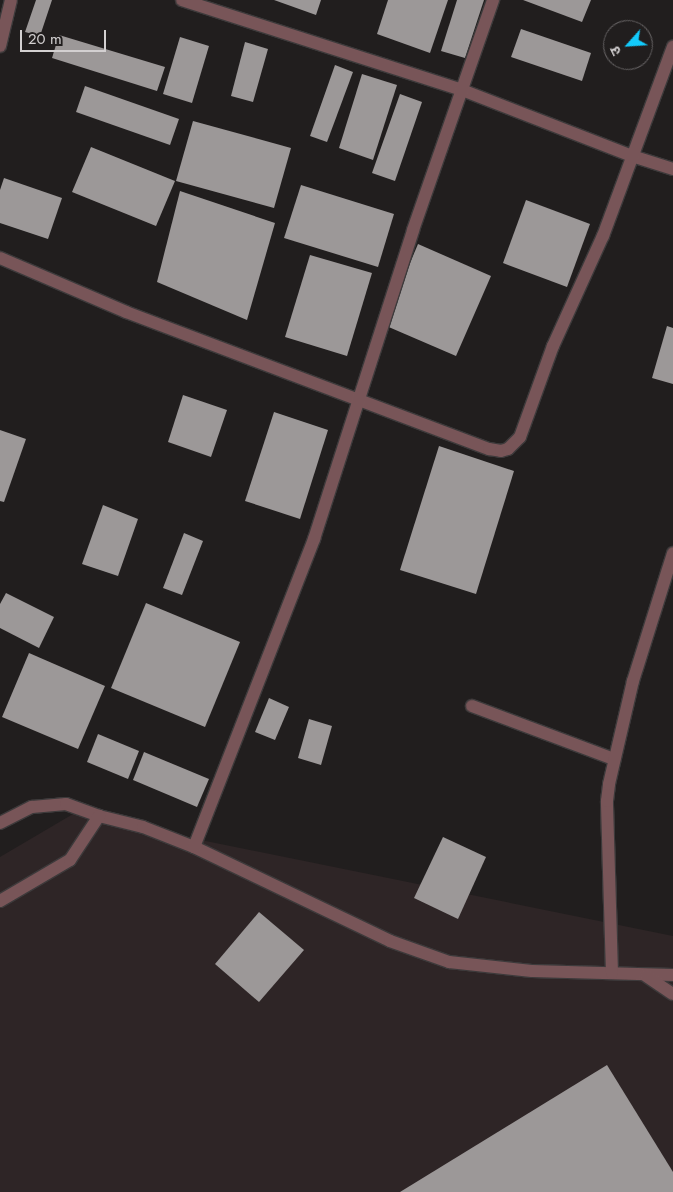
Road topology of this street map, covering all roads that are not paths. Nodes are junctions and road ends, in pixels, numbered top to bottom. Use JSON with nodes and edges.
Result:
{"nodes":[{"id":1,"x":11,"y":0,"type":"edge"},
{"id":2,"x":182,"y":0,"type":"edge"},
{"id":3,"x":493,"y":0,"type":"edge"},
{"id":4,"x":0,"y":46,"type":"edge"},
{"id":5,"x":673,"y":48,"type":"edge"},
{"id":6,"x":462,"y":90,"type":"junction"},
{"id":7,"x":632,"y":156,"type":"junction"},
{"id":8,"x":673,"y":169,"type":"edge"},
{"id":9,"x":0,"y":258,"type":"edge"},
{"id":10,"x":359,"y":399,"type":"junction"},
{"id":11,"x":673,"y":553,"type":"edge"},
{"id":12,"x":472,"y":706,"type":"dead end"},
{"id":13,"x":614,"y":759,"type":"junction"},
{"id":14,"x":99,"y":816,"type":"junction"},
{"id":15,"x":1,"y":821,"type":"edge"},
{"id":16,"x":194,"y":847,"type":"junction"},
{"id":17,"x":0,"y":901,"type":"edge"},
{"id":18,"x":612,"y":973,"type":"junction"},
{"id":19,"x":643,"y":974,"type":"junction"},
{"id":20,"x":673,"y":975,"type":"edge"},
{"id":21,"x":673,"y":994,"type":"edge"}],
"edges":[{"from":1,"to":4,"type":"street"},
{"from":2,"to":6,"type":"street"},
{"from":3,"to":6,"type":"street"},
{"from":5,"to":7,"type":"street"},
{"from":6,"to":7,"type":"street"},
{"from":6,"to":10,"type":"street"},
{"from":7,"to":8,"type":"street"},
{"from":7,"to":10,"type":"street"},
{"from":9,"to":10,"type":"street"},
{"from":10,"to":16,"type":"street"},
{"from":11,"to":13,"type":"street"},
{"from":12,"to":13,"type":"street"},
{"from":13,"to":18,"type":"street"},
{"from":14,"to":15,"type":"street"},
{"from":14,"to":16,"type":"street"},
{"from":14,"to":17,"type":"street"},
{"from":16,"to":18,"type":"street"},
{"from":18,"to":19,"type":"street"},
{"from":19,"to":20,"type":"street"},
{"from":19,"to":21,"type":"street"}]}
